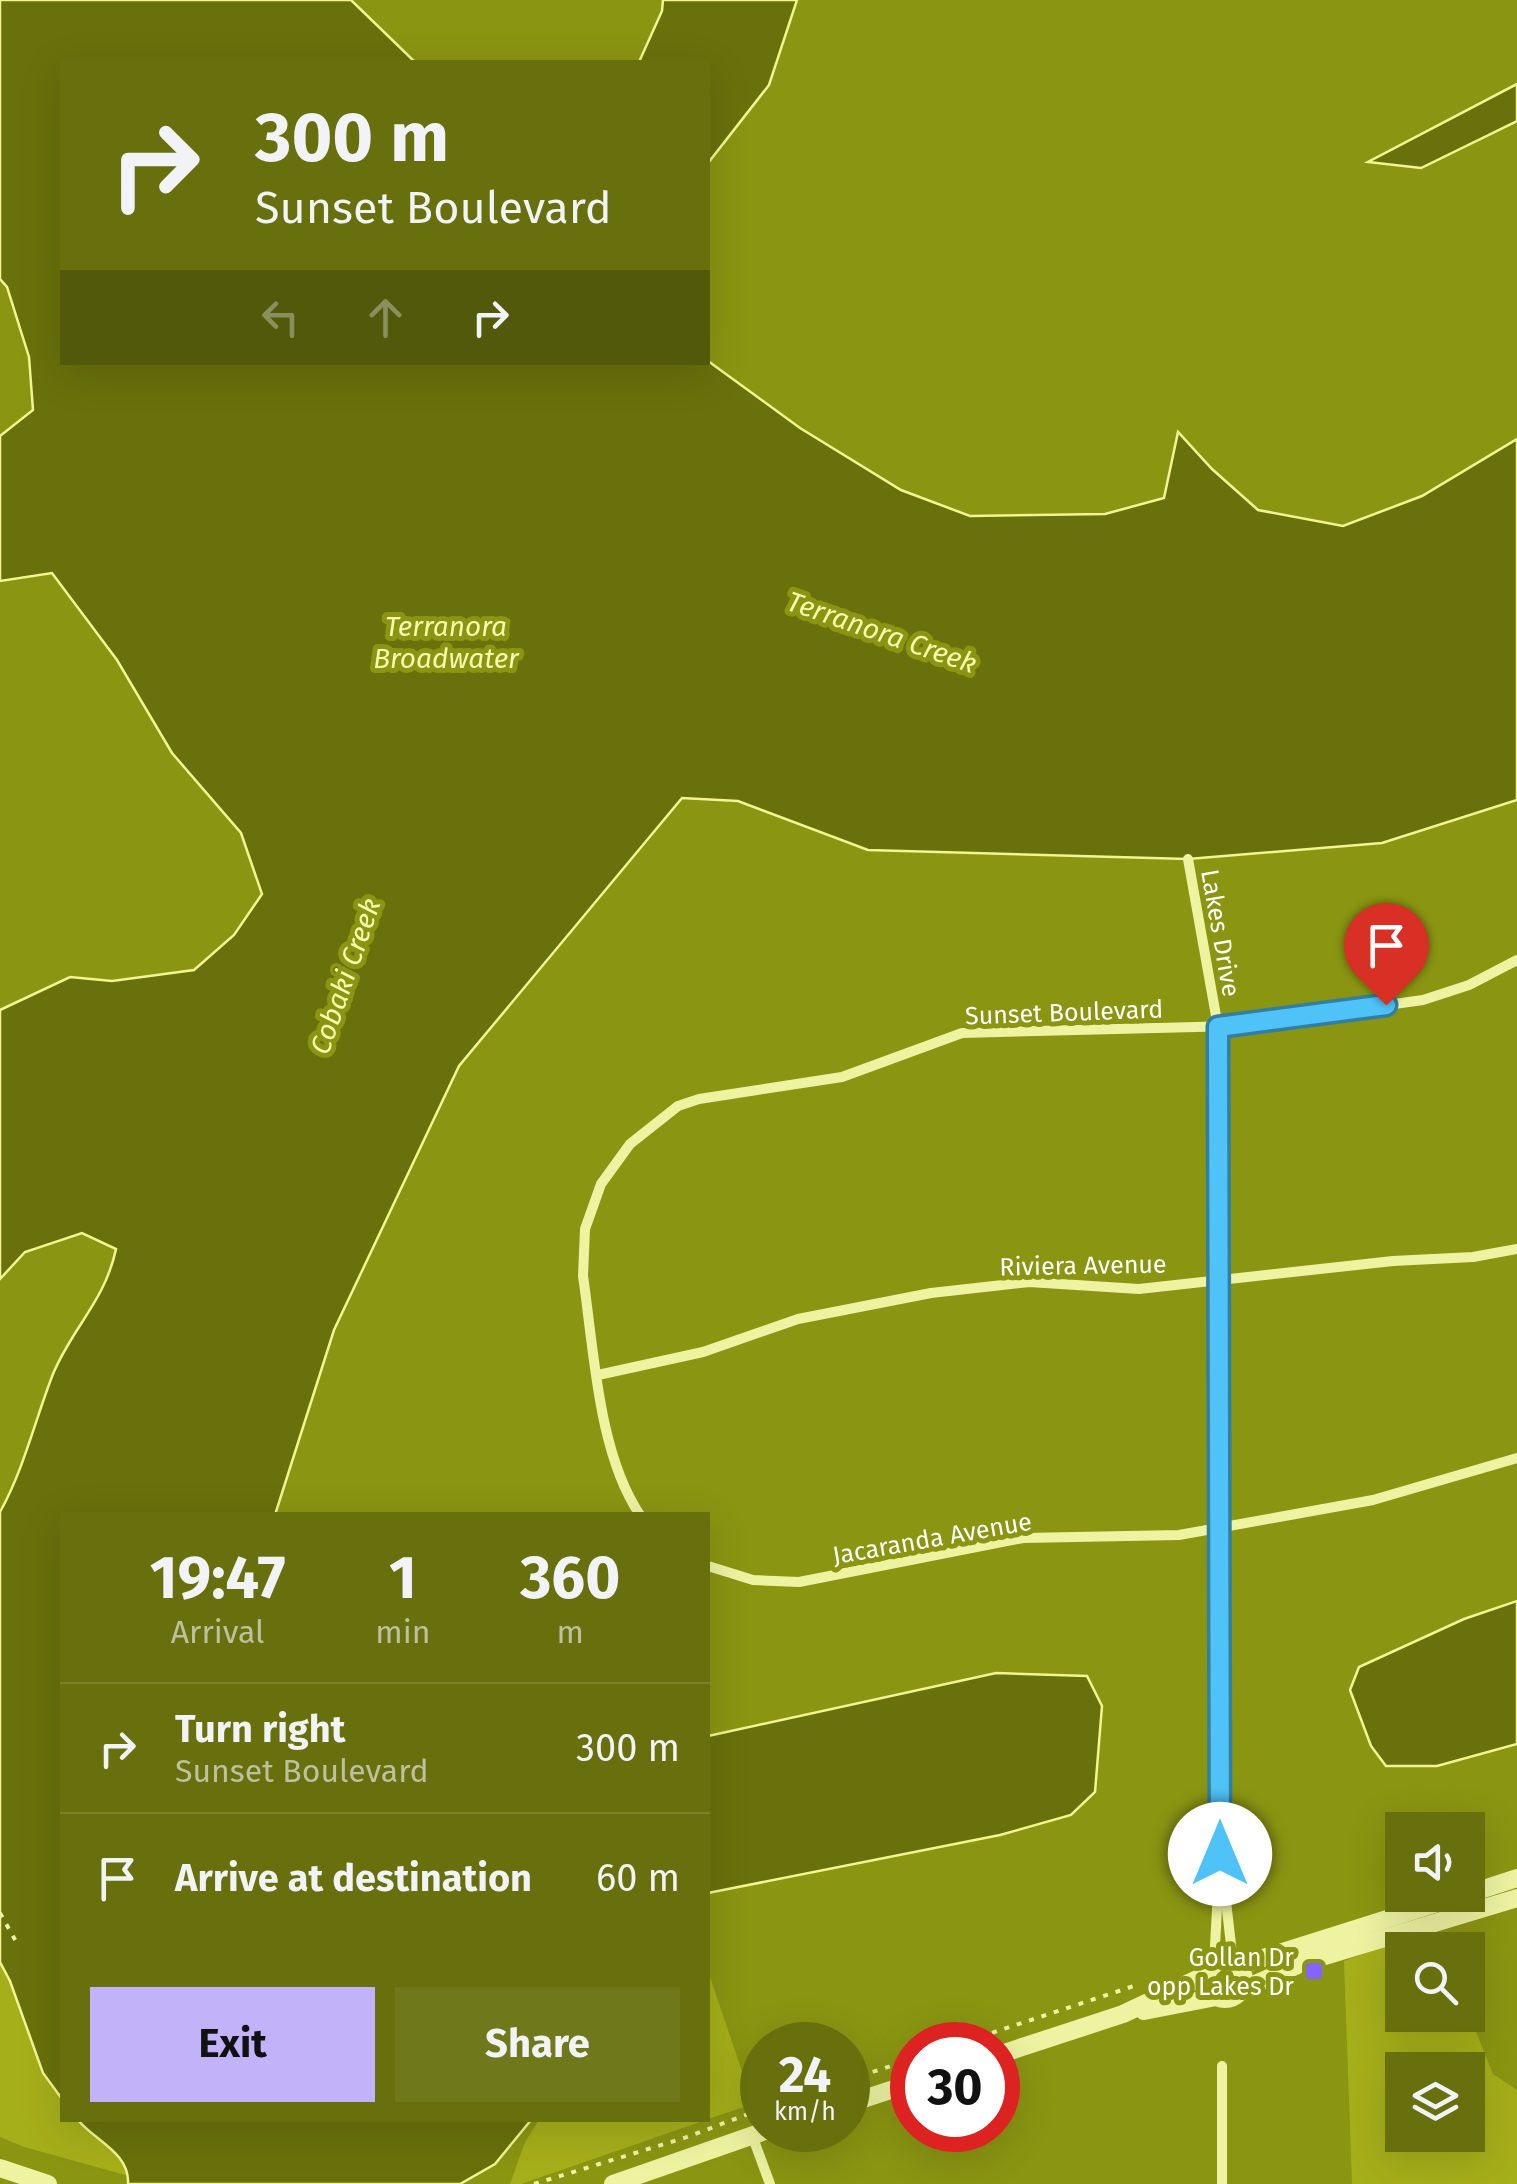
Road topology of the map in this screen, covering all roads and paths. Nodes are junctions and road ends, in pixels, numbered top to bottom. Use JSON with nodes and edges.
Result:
{"nodes":[{"id":1,"x":1188,"y":859,"type":"dead end"},
{"id":2,"x":1517,"y":960,"type":"edge"},
{"id":3,"x":1218,"y":1027,"type":"junction"},
{"id":4,"x":1517,"y":1249,"type":"edge"},
{"id":5,"x":1220,"y":1278,"type":"junction"},
{"id":6,"x":598,"y":1375,"type":"junction"},
{"id":7,"x":1517,"y":1458,"type":"edge"},
{"id":8,"x":638,"y":1512,"type":"edge"},
{"id":9,"x":1220,"y":1529,"type":"junction"},
{"id":10,"x":710,"y":1567,"type":"edge"},
{"id":11,"x":1220,"y":1854,"type":"junction"},
{"id":12,"x":1517,"y":1878,"type":"edge"},
{"id":13,"x":1485,"y":1888,"type":"edge"},
{"id":14,"x":1517,"y":1898,"type":"edge"},
{"id":15,"x":1405,"y":1912,"type":"edge"},
{"id":16,"x":0,"y":1914,"type":"edge"},
{"id":17,"x":2,"y":1922,"type":"edge"},
{"id":18,"x":18,"y":1944,"type":"dead end"},
{"id":19,"x":1223,"y":1967,"type":"junction"},
{"id":20,"x":1139,"y":1985,"type":"dead end"},
{"id":21,"x":1242,"y":1990,"type":"junction"},
{"id":22,"x":1216,"y":1998,"type":"junction"},
{"id":23,"x":1124,"y":2014,"type":"junction"},
{"id":24,"x":1020,"y":2024,"type":"edge"},
{"id":25,"x":1020,"y":2049,"type":"edge"},
{"id":26,"x":1222,"y":2066,"type":"dead end"},
{"id":27,"x":740,"y":2118,"type":"edge"},
{"id":28,"x":740,"y":2140,"type":"edge"},
{"id":29,"x":764,"y":2152,"type":"edge"},
{"id":30,"x":0,"y":2168,"type":"edge"},
{"id":31,"x":48,"y":2184,"type":"edge"},
{"id":32,"x":534,"y":2184,"type":"edge"},
{"id":33,"x":613,"y":2184,"type":"edge"},
{"id":34,"x":770,"y":2184,"type":"edge"},
{"id":35,"x":1222,"y":2184,"type":"edge"}],
"edges":[{"from":1,"to":3,"type":"street","name":"Lakes Drive"},
{"from":2,"to":3,"type":"street","name":"Sunset Boulevard"},
{"from":3,"to":5,"type":"street","name":"Lakes Drive"},
{"from":3,"to":6,"type":"street","name":"Sunset Boulevard"},
{"from":4,"to":5,"type":"street","name":"Riviera Avenue"},
{"from":5,"to":6,"type":"street","name":"Riviera Avenue"},
{"from":5,"to":9,"type":"street","name":"Lakes Drive"},
{"from":6,"to":8,"type":"street"},
{"from":7,"to":9,"type":"street","name":"Jacaranda Avenue"},
{"from":9,"to":10,"type":"street","name":"Jacaranda Avenue"},
{"from":9,"to":11,"type":"street","name":"Lakes Drive"},
{"from":11,"to":19,"type":"street","name":"Lakes Drive"},
{"from":11,"to":19,"type":"street","name":"Lakes Drive"},
{"from":12,"to":13,"type":"street"},
{"from":14,"to":21,"type":"street"},
{"from":15,"to":19,"type":"street"},
{"from":16,"to":17,"type":"path"},
{"from":17,"to":18,"type":"path"},
{"from":19,"to":21,"type":"street"},
{"from":19,"to":22,"type":"street"},
{"from":19,"to":23,"type":"street"},
{"from":20,"to":24,"type":"path"},
{"from":21,"to":22,"type":"street"},
{"from":22,"to":23,"type":"street"},
{"from":23,"to":25,"type":"street"},
{"from":26,"to":35,"type":"street"},
{"from":27,"to":32,"type":"path"},
{"from":28,"to":33,"type":"street"},
{"from":29,"to":34,"type":"street"},
{"from":30,"to":31,"type":"street"}]}
